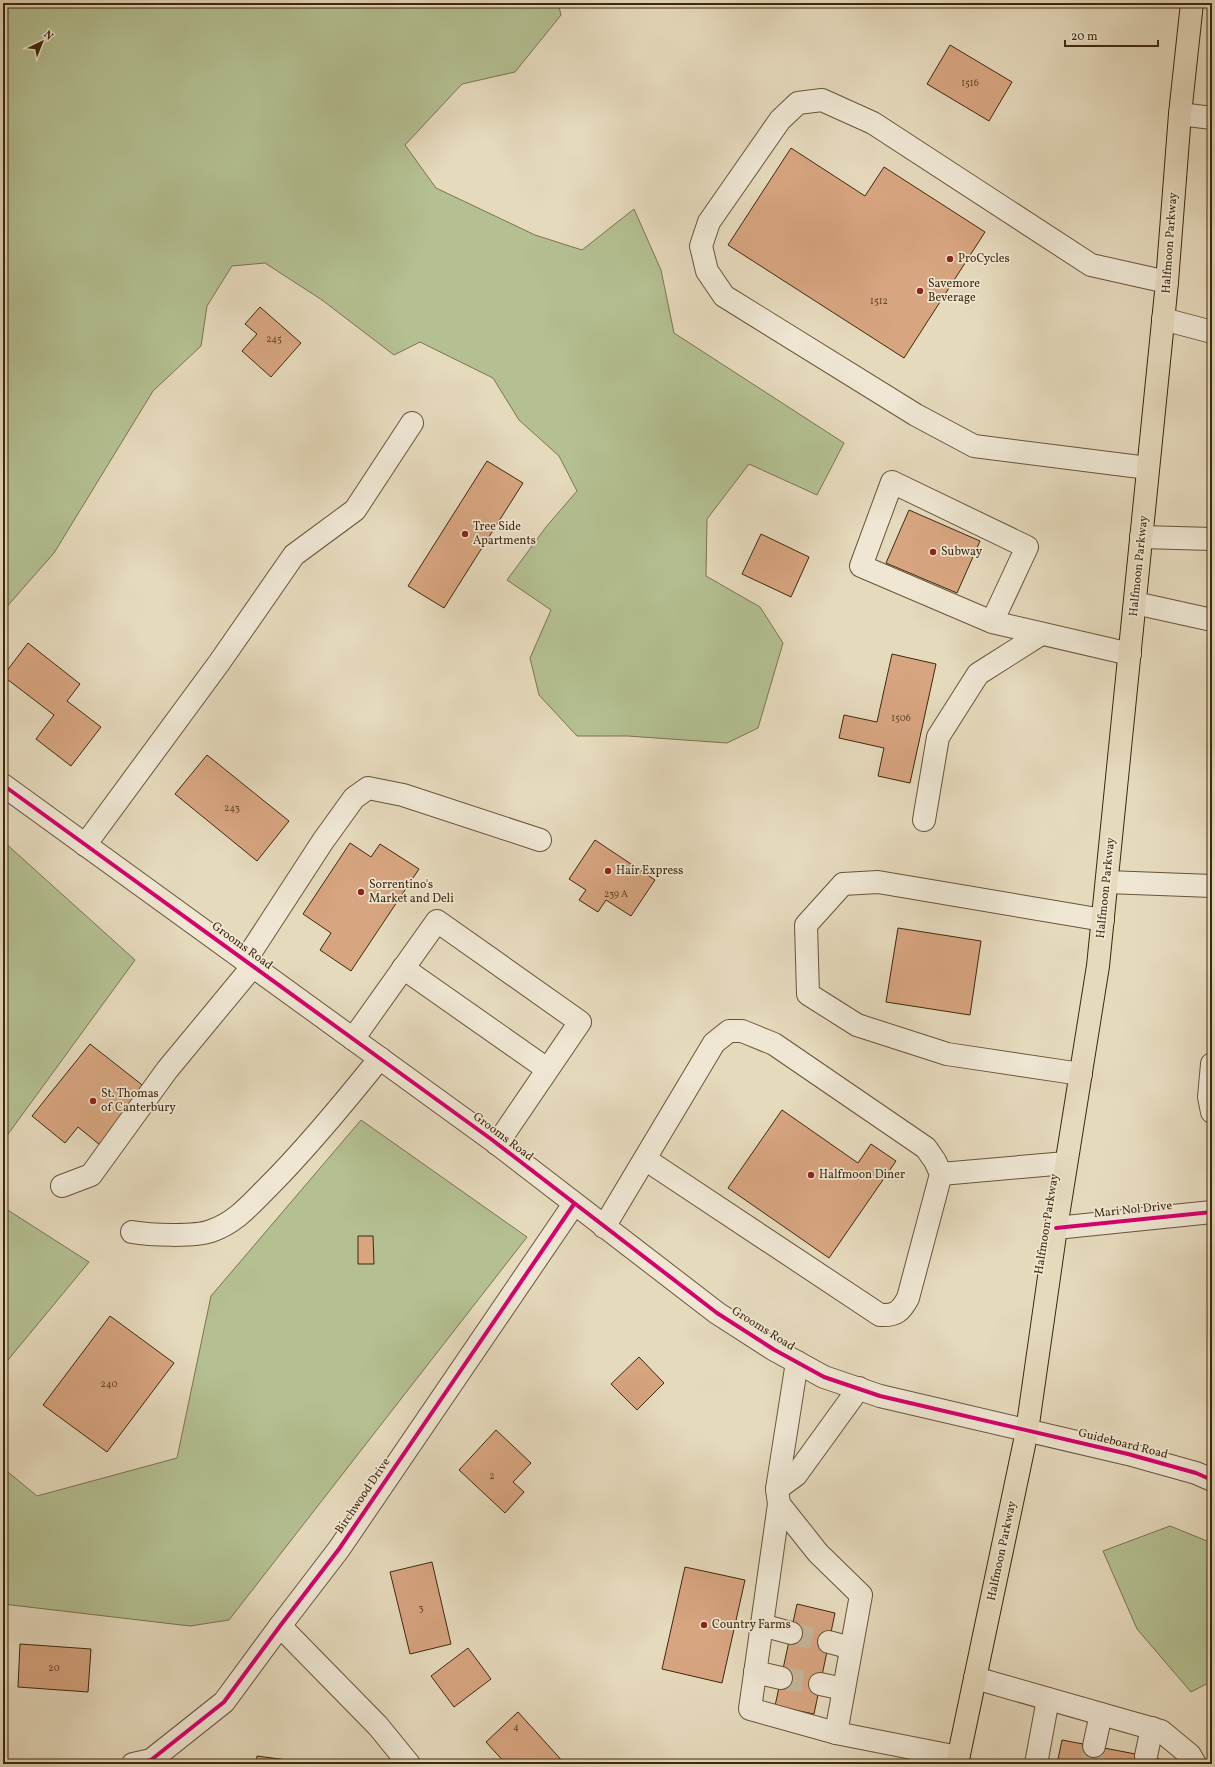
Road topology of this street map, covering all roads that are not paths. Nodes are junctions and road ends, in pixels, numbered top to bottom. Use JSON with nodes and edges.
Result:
{"nodes":[{"id":1,"x":1192,"y":3,"type":"edge"},
{"id":2,"x":1180,"y":114,"type":"junction"},
{"id":3,"x":1212,"y":118,"type":"edge"},
{"id":4,"x":1167,"y":282,"type":"junction"},
{"id":5,"x":1163,"y":319,"type":"junction"},
{"id":6,"x":1212,"y":332,"type":"edge"},
{"id":7,"x":412,"y":423,"type":"dead end"},
{"id":8,"x":1148,"y":468,"type":"junction"},
{"id":9,"x":1141,"y":537,"type":"junction"},
{"id":10,"x":1212,"y":539,"type":"edge"},
{"id":11,"x":1135,"y":603,"type":"junction"},
{"id":12,"x":1212,"y":620,"type":"edge"},
{"id":13,"x":992,"y":622,"type":"junction"},
{"id":14,"x":1041,"y":634,"type":"junction"},
{"id":15,"x":1130,"y":654,"type":"junction"},
{"id":16,"x":3,"y":785,"type":"edge"},
{"id":17,"x":924,"y":820,"type":"dead end"},
{"id":18,"x":540,"y":840,"type":"dead end"},
{"id":19,"x":86,"y":845,"type":"junction"},
{"id":20,"x":1107,"y":882,"type":"junction"},
{"id":21,"x":1212,"y":886,"type":"edge"},
{"id":22,"x":1103,"y":920,"type":"junction"},
{"id":23,"x":249,"y":964,"type":"junction"},
{"id":24,"x":403,"y":968,"type":"junction"},
{"id":25,"x":353,"y":1039,"type":"junction"},
{"id":26,"x":380,"y":1058,"type":"junction"},
{"id":27,"x":1212,"y":1064,"type":"edge"},
{"id":28,"x":547,"y":1069,"type":"junction"},
{"id":29,"x":1081,"y":1074,"type":"junction"},
{"id":30,"x":1212,"y":1112,"type":"edge"},
{"id":31,"x":497,"y":1144,"type":"junction"},
{"id":32,"x":645,"y":1158,"type":"junction"},
{"id":33,"x":1066,"y":1163,"type":"junction"},
{"id":34,"x":941,"y":1174,"type":"junction"},
{"id":35,"x":62,"y":1186,"type":"dead end"},
{"id":36,"x":574,"y":1204,"type":"junction"},
{"id":37,"x":1212,"y":1212,"type":"edge"},
{"id":38,"x":604,"y":1227,"type":"junction"},
{"id":39,"x":1056,"y":1228,"type":"junction"},
{"id":40,"x":132,"y":1232,"type":"dead end"},
{"id":41,"x":797,"y":1362,"type":"junction"},
{"id":42,"x":859,"y":1388,"type":"junction"},
{"id":43,"x":1027,"y":1431,"type":"junction"},
{"id":44,"x":1212,"y":1480,"type":"edge"},
{"id":45,"x":778,"y":1497,"type":"junction"},
{"id":46,"x":762,"y":1625,"type":"junction"},
{"id":47,"x":280,"y":1626,"type":"junction"},
{"id":48,"x":791,"y":1633,"type":"tunnel mouth"},
{"id":49,"x":829,"y":1642,"type":"tunnel mouth"},
{"id":50,"x":852,"y":1648,"type":"junction"},
{"id":51,"x":755,"y":1672,"type":"junction"},
{"id":52,"x":782,"y":1678,"type":"tunnel mouth"},
{"id":53,"x":975,"y":1678,"type":"junction"},
{"id":54,"x":820,"y":1684,"type":"tunnel mouth"},
{"id":55,"x":844,"y":1689,"type":"junction"},
{"id":56,"x":1048,"y":1699,"type":"junction"},
{"id":57,"x":1101,"y":1714,"type":"junction"},
{"id":58,"x":1152,"y":1728,"type":"junction"},
{"id":59,"x":836,"y":1733,"type":"junction"},
{"id":60,"x":1094,"y":1746,"type":"tunnel mouth"},
{"id":61,"x":1146,"y":1756,"type":"dead end"},
{"id":62,"x":957,"y":1761,"type":"edge"},
{"id":63,"x":133,"y":1764,"type":"edge"},
{"id":64,"x":409,"y":1764,"type":"edge"},
{"id":65,"x":1036,"y":1764,"type":"edge"},
{"id":66,"x":1195,"y":1764,"type":"edge"}],
"edges":[{"from":1,"to":2,"type":"main road","name":"Halfmoon Parkway"},
{"from":2,"to":3,"type":"street"},
{"from":2,"to":4,"type":"main road","name":"Halfmoon Parkway"},
{"from":4,"to":5,"type":"main road","name":"Halfmoon Parkway"},
{"from":4,"to":8,"type":"street"},
{"from":5,"to":6,"type":"street"},
{"from":5,"to":8,"type":"main road","name":"Halfmoon Parkway"},
{"from":7,"to":19,"type":"street"},
{"from":8,"to":9,"type":"main road","name":"Halfmoon Parkway"},
{"from":9,"to":10,"type":"street"},
{"from":9,"to":11,"type":"main road","name":"Halfmoon Parkway"},
{"from":11,"to":12,"type":"street"},
{"from":11,"to":15,"type":"main road","name":"Halfmoon Parkway"},
{"from":13,"to":13,"type":"street"},
{"from":13,"to":14,"type":"street"},
{"from":14,"to":15,"type":"street"},
{"from":14,"to":17,"type":"street"},
{"from":15,"to":20,"type":"main road","name":"Halfmoon Parkway"},
{"from":16,"to":19,"type":"street","name":"Grooms Road"},
{"from":18,"to":23,"type":"street"},
{"from":19,"to":23,"type":"street","name":"Grooms Road"},
{"from":20,"to":21,"type":"street"},
{"from":20,"to":22,"type":"main road","name":"Halfmoon Parkway"},
{"from":22,"to":29,"type":"main road","name":"Halfmoon Parkway"},
{"from":22,"to":29,"type":"street"},
{"from":23,"to":25,"type":"street","name":"Grooms Road"},
{"from":23,"to":35,"type":"street"},
{"from":24,"to":25,"type":"street"},
{"from":24,"to":28,"type":"street"},
{"from":24,"to":28,"type":"street"},
{"from":25,"to":26,"type":"street","name":"Grooms Road"},
{"from":26,"to":31,"type":"street","name":"Grooms Road"},
{"from":26,"to":40,"type":"street"},
{"from":27,"to":30,"type":"street"},
{"from":28,"to":31,"type":"street"},
{"from":29,"to":33,"type":"main road","name":"Halfmoon Parkway"},
{"from":31,"to":36,"type":"street","name":"Grooms Road"},
{"from":32,"to":34,"type":"street"},
{"from":32,"to":34,"type":"street"},
{"from":32,"to":38,"type":"street"},
{"from":33,"to":34,"type":"street"},
{"from":33,"to":39,"type":"main road","name":"Halfmoon Parkway"},
{"from":36,"to":38,"type":"street","name":"Grooms Road"},
{"from":36,"to":47,"type":"street","name":"Birchwood Drive"},
{"from":37,"to":39,"type":"street","name":"Mari Nol Drive"},
{"from":38,"to":41,"type":"street","name":"Grooms Road"},
{"from":39,"to":43,"type":"main road","name":"Halfmoon Parkway"},
{"from":41,"to":42,"type":"street","name":"Grooms Road"},
{"from":41,"to":45,"type":"street"},
{"from":42,"to":43,"type":"street","name":"Grooms Road"},
{"from":42,"to":45,"type":"street"},
{"from":43,"to":44,"type":"street","name":"Guideboard Road"},
{"from":43,"to":53,"type":"main road","name":"Halfmoon Parkway"},
{"from":45,"to":46,"type":"street"},
{"from":45,"to":50,"type":"street"},
{"from":46,"to":48,"type":"street"},
{"from":46,"to":51,"type":"street"},
{"from":47,"to":63,"type":"street","name":"Birchwood Drive"},
{"from":47,"to":64,"type":"street"},
{"from":49,"to":50,"type":"street"},
{"from":50,"to":55,"type":"street"},
{"from":51,"to":52,"type":"street"},
{"from":51,"to":59,"type":"street"},
{"from":53,"to":56,"type":"street"},
{"from":53,"to":62,"type":"main road","name":"Halfmoon Parkway"},
{"from":54,"to":55,"type":"street"},
{"from":55,"to":59,"type":"street"},
{"from":56,"to":57,"type":"street"},
{"from":56,"to":65,"type":"street"},
{"from":57,"to":58,"type":"street"},
{"from":57,"to":60,"type":"street"},
{"from":58,"to":61,"type":"street"},
{"from":58,"to":66,"type":"street"},
{"from":59,"to":62,"type":"street"}]}
